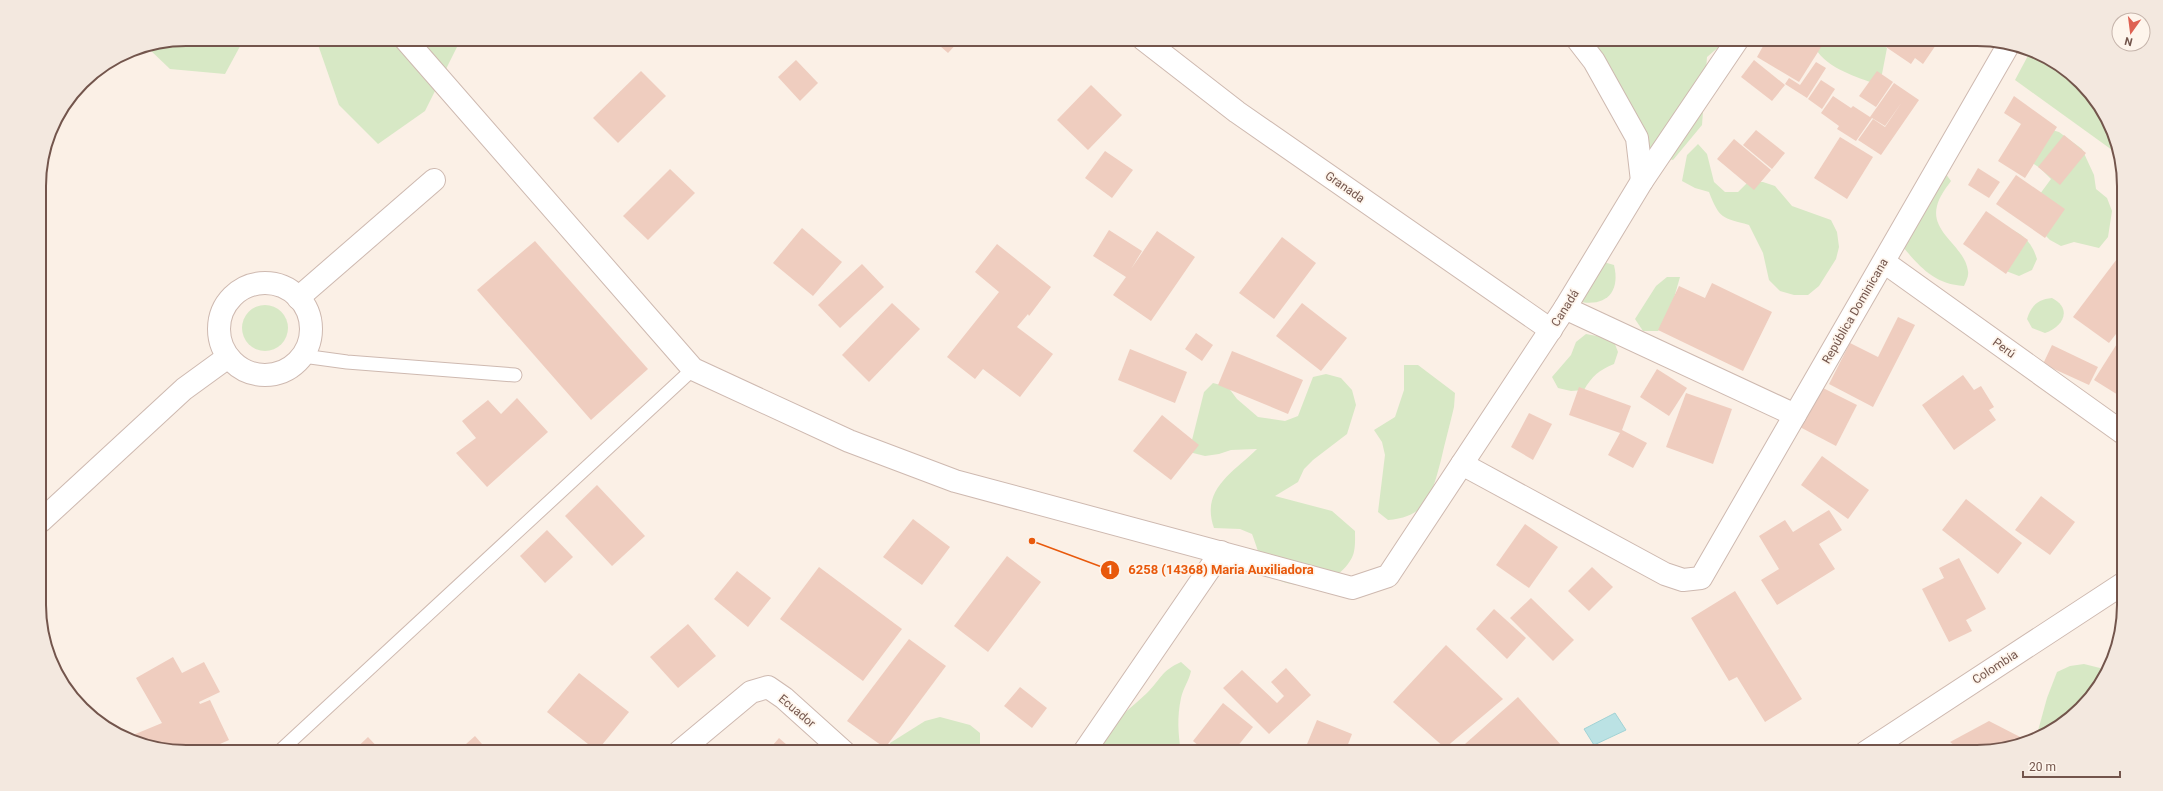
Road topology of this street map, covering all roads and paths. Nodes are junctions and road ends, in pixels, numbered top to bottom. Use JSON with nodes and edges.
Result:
{"nodes":[{"id":1,"x":411,"y":46,"type":"edge"},
{"id":2,"x":1152,"y":46,"type":"edge"},
{"id":3,"x":1582,"y":46,"type":"edge"},
{"id":4,"x":1733,"y":46,"type":"edge"},
{"id":5,"x":2006,"y":49,"type":"edge"},
{"id":6,"x":434,"y":180,"type":"dead end"},
{"id":7,"x":1642,"y":181,"type":"junction"},
{"id":8,"x":1884,"y":262,"type":"junction"},
{"id":9,"x":298,"y":298,"type":"junction"},
{"id":10,"x":1566,"y":308,"type":"junction"},
{"id":11,"x":1551,"y":330,"type":"junction"},
{"id":12,"x":303,"y":356,"type":"junction"},
{"id":13,"x":228,"y":357,"type":"junction"},
{"id":14,"x":693,"y":369,"type":"junction"},
{"id":15,"x":514,"y":374,"type":"dead end"},
{"id":16,"x":1795,"y":415,"type":"junction"},
{"id":17,"x":2117,"y":428,"type":"edge"},
{"id":18,"x":1462,"y":464,"type":"junction"},
{"id":19,"x":46,"y":516,"type":"edge"},
{"id":20,"x":1221,"y":552,"type":"junction"},
{"id":21,"x":2117,"y":588,"type":"edge"},
{"id":22,"x":287,"y":745,"type":"edge"},
{"id":23,"x":688,"y":745,"type":"edge"},
{"id":24,"x":836,"y":745,"type":"edge"},
{"id":25,"x":1089,"y":745,"type":"edge"},
{"id":26,"x":1877,"y":745,"type":"edge"}],
"edges":[{"from":1,"to":14,"type":"street"},
{"from":2,"to":11,"type":"street","name":"Granada"},
{"from":3,"to":7,"type":"street"},
{"from":4,"to":7,"type":"street","name":"Canadá"},
{"from":5,"to":8,"type":"street","name":"República Dominicana"},
{"from":6,"to":9,"type":"street"},
{"from":7,"to":10,"type":"street","name":"Canadá"},
{"from":8,"to":16,"type":"street","name":"República Dominicana"},
{"from":8,"to":17,"type":"street","name":"Perú"},
{"from":9,"to":12,"type":"street"},
{"from":9,"to":13,"type":"street"},
{"from":10,"to":11,"type":"street","name":"Canadá"},
{"from":10,"to":16,"type":"street"},
{"from":11,"to":18,"type":"street","name":"Canadá"},
{"from":12,"to":13,"type":"street"},
{"from":12,"to":15,"type":"lane"},
{"from":13,"to":19,"type":"street"},
{"from":14,"to":20,"type":"street"},
{"from":14,"to":22,"type":"lane"},
{"from":16,"to":18,"type":"street","name":"República Dominicana"},
{"from":18,"to":20,"type":"street","name":"Canadá"},
{"from":20,"to":25,"type":"street"},
{"from":21,"to":26,"type":"street","name":"Colombia"},
{"from":23,"to":24,"type":"street","name":"Ecuador"}]}
